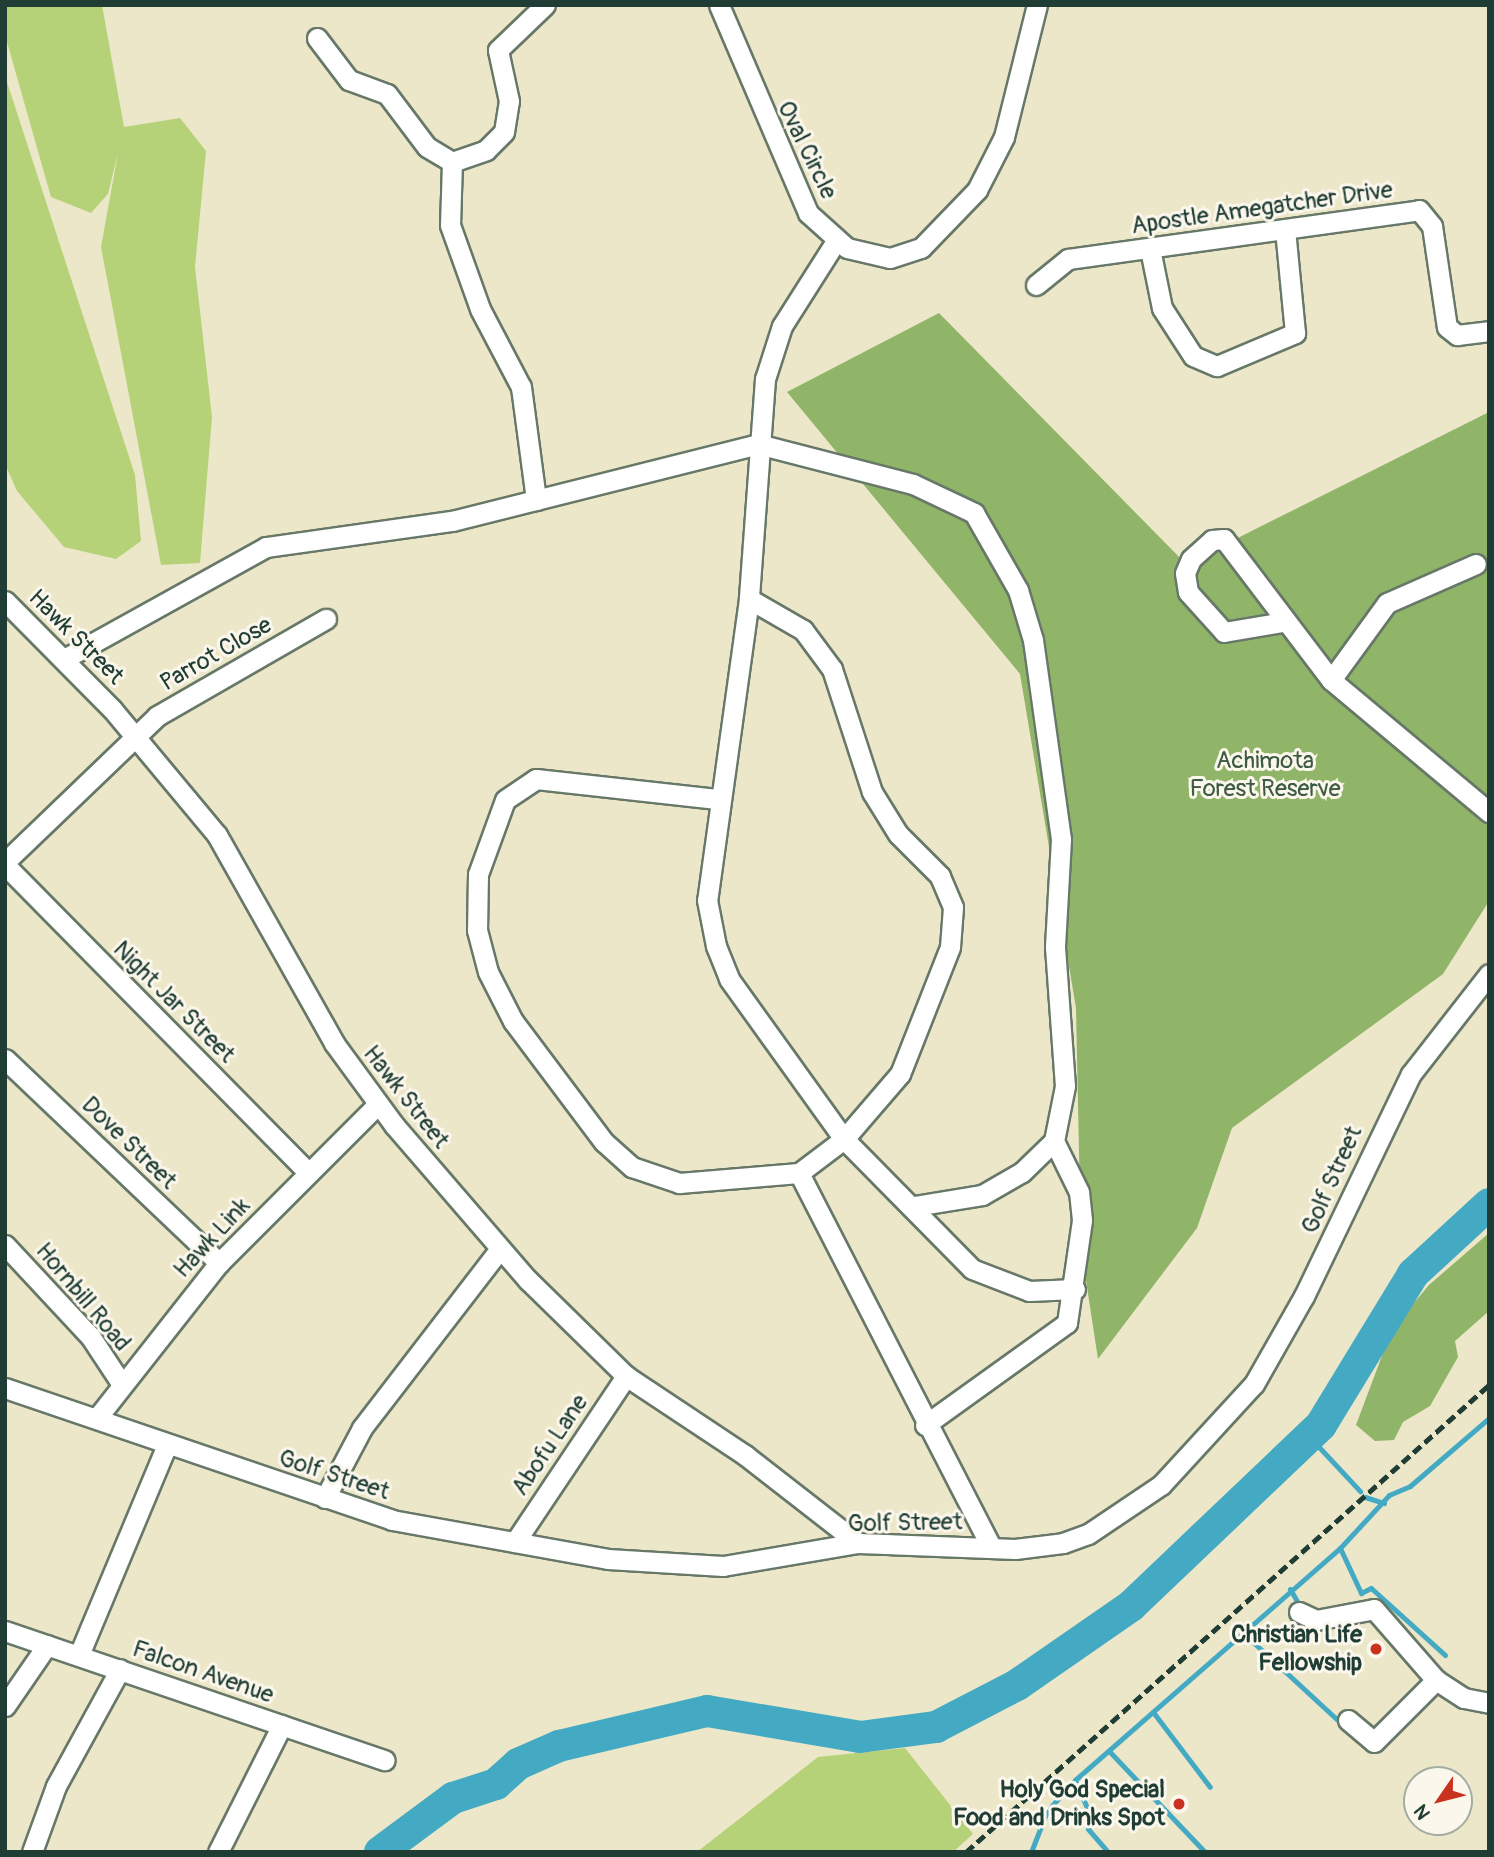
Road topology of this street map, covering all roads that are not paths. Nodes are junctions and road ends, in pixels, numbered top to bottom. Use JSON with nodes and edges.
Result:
{"nodes":[{"id":1,"x":545,"y":5,"type":"edge"},
{"id":2,"x":719,"y":5,"type":"edge"},
{"id":3,"x":1037,"y":5,"type":"edge"},
{"id":4,"x":317,"y":38,"type":"dead end"},
{"id":5,"x":452,"y":162,"type":"junction"},
{"id":6,"x":1285,"y":230,"type":"junction"},
{"id":7,"x":836,"y":241,"type":"junction"},
{"id":8,"x":1150,"y":249,"type":"junction"},
{"id":9,"x":1035,"y":285,"type":"dead end"},
{"id":10,"x":1489,"y":331,"type":"edge"},
{"id":11,"x":758,"y":444,"type":"junction"},
{"id":12,"x":536,"y":500,"type":"junction"},
{"id":13,"x":1476,"y":564,"type":"dead end"},
{"id":14,"x":749,"y":599,"type":"junction"},
{"id":15,"x":5,"y":601,"type":"edge"},
{"id":16,"x":326,"y":619,"type":"dead end"},
{"id":17,"x":1283,"y":622,"type":"junction"},
{"id":18,"x":64,"y":659,"type":"junction"},
{"id":19,"x":1331,"y":680,"type":"junction"},
{"id":20,"x":135,"y":737,"type":"junction"},
{"id":21,"x":717,"y":799,"type":"junction"},
{"id":22,"x":1489,"y":812,"type":"edge"},
{"id":23,"x":5,"y":864,"type":"edge"},
{"id":24,"x":1489,"y":974,"type":"edge"},
{"id":25,"x":5,"y":1059,"type":"edge"},
{"id":26,"x":378,"y":1104,"type":"junction"},
{"id":27,"x":844,"y":1139,"type":"junction"},
{"id":28,"x":1054,"y":1141,"type":"junction"},
{"id":29,"x":308,"y":1172,"type":"junction"},
{"id":30,"x":799,"y":1173,"type":"junction"},
{"id":31,"x":914,"y":1206,"type":"junction"},
{"id":32,"x":5,"y":1245,"type":"edge"},
{"id":33,"x":500,"y":1250,"type":"junction"},
{"id":34,"x":219,"y":1263,"type":"junction"},
{"id":35,"x":1075,"y":1289,"type":"junction"},
{"id":36,"x":626,"y":1376,"type":"junction"},
{"id":37,"x":121,"y":1383,"type":"junction"},
{"id":38,"x":5,"y":1388,"type":"edge"},
{"id":39,"x":97,"y":1418,"type":"junction"},
{"id":40,"x":925,"y":1426,"type":"junction"},
{"id":41,"x":167,"y":1445,"type":"junction"},
{"id":42,"x":324,"y":1498,"type":"junction"},
{"id":43,"x":514,"y":1542,"type":"junction"},
{"id":44,"x":858,"y":1543,"type":"junction"},
{"id":45,"x":991,"y":1548,"type":"junction"},
{"id":46,"x":1299,"y":1612,"type":"dead end"},
{"id":47,"x":5,"y":1631,"type":"edge"},
{"id":48,"x":47,"y":1645,"type":"junction"},
{"id":49,"x":79,"y":1655,"type":"junction"},
{"id":50,"x":120,"y":1669,"type":"junction"},
{"id":51,"x":1436,"y":1680,"type":"junction"},
{"id":52,"x":1489,"y":1703,"type":"edge"},
{"id":53,"x":5,"y":1706,"type":"edge"},
{"id":54,"x":1348,"y":1720,"type":"dead end"},
{"id":55,"x":282,"y":1725,"type":"junction"},
{"id":56,"x":385,"y":1760,"type":"dead end"},
{"id":57,"x":32,"y":1852,"type":"edge"},
{"id":58,"x":218,"y":1852,"type":"edge"}],
"edges":[{"from":1,"to":5,"type":"street"},
{"from":2,"to":7,"type":"street","name":"Oval Circle"},
{"from":3,"to":7,"type":"street"},
{"from":4,"to":5,"type":"street"},
{"from":5,"to":12,"type":"street"},
{"from":6,"to":8,"type":"street","name":"Apostle Amegatcher Drive"},
{"from":6,"to":8,"type":"street"},
{"from":6,"to":10,"type":"street","name":"Apostle Amegatcher Drive"},
{"from":7,"to":11,"type":"street"},
{"from":8,"to":9,"type":"street","name":"Apostle Amegatcher Drive"},
{"from":11,"to":12,"type":"street"},
{"from":11,"to":14,"type":"street"},
{"from":11,"to":28,"type":"street"},
{"from":12,"to":18,"type":"street"},
{"from":13,"to":19,"type":"street"},
{"from":14,"to":21,"type":"street"},
{"from":14,"to":27,"type":"street"},
{"from":15,"to":18,"type":"street","name":"Hawk Street"},
{"from":16,"to":20,"type":"street","name":"Parrot Close"},
{"from":17,"to":17,"type":"street"},
{"from":17,"to":19,"type":"street"},
{"from":18,"to":20,"type":"street","name":"Hawk Street"},
{"from":19,"to":22,"type":"street"},
{"from":20,"to":23,"type":"street","name":"Parrot Close"},
{"from":20,"to":26,"type":"street","name":"Hawk Street"},
{"from":21,"to":27,"type":"street"},
{"from":21,"to":30,"type":"street"},
{"from":23,"to":29,"type":"street","name":"Night Jar Street"},
{"from":24,"to":45,"type":"street","name":"Golf Street"},
{"from":25,"to":34,"type":"street","name":"Dove Street"},
{"from":26,"to":29,"type":"street","name":"Hawk Link"},
{"from":26,"to":33,"type":"street","name":"Hawk Street"},
{"from":27,"to":30,"type":"street"},
{"from":27,"to":31,"type":"street"},
{"from":28,"to":31,"type":"street"},
{"from":28,"to":35,"type":"street"},
{"from":29,"to":34,"type":"street","name":"Hawk Link"},
{"from":30,"to":40,"type":"street"},
{"from":31,"to":35,"type":"street"},
{"from":32,"to":37,"type":"street","name":"Hornbill Road"},
{"from":33,"to":36,"type":"street","name":"Hawk Street"},
{"from":33,"to":42,"type":"street"},
{"from":34,"to":37,"type":"street","name":"Hawk Link"},
{"from":35,"to":40,"type":"street"},
{"from":36,"to":43,"type":"street","name":"Abofu Lane"},
{"from":36,"to":44,"type":"street","name":"Hawk Street"},
{"from":37,"to":39,"type":"street","name":"Hawk Link"},
{"from":38,"to":39,"type":"street","name":"Golf Street"},
{"from":39,"to":41,"type":"street","name":"Golf Street"},
{"from":40,"to":45,"type":"street"},
{"from":41,"to":42,"type":"street","name":"Golf Street"},
{"from":41,"to":49,"type":"street"},
{"from":42,"to":43,"type":"street","name":"Golf Street"},
{"from":43,"to":44,"type":"street","name":"Golf Street"},
{"from":44,"to":45,"type":"street","name":"Golf Street"},
{"from":46,"to":51,"type":"street"},
{"from":47,"to":48,"type":"street","name":"Falcon Avenue"},
{"from":48,"to":49,"type":"street","name":"Falcon Avenue"},
{"from":48,"to":53,"type":"street"},
{"from":49,"to":50,"type":"street","name":"Falcon Avenue"},
{"from":50,"to":55,"type":"street","name":"Falcon Avenue"},
{"from":50,"to":57,"type":"street"},
{"from":51,"to":52,"type":"street"},
{"from":51,"to":54,"type":"street"},
{"from":55,"to":56,"type":"street","name":"Falcon Avenue"},
{"from":55,"to":58,"type":"street"}]}
